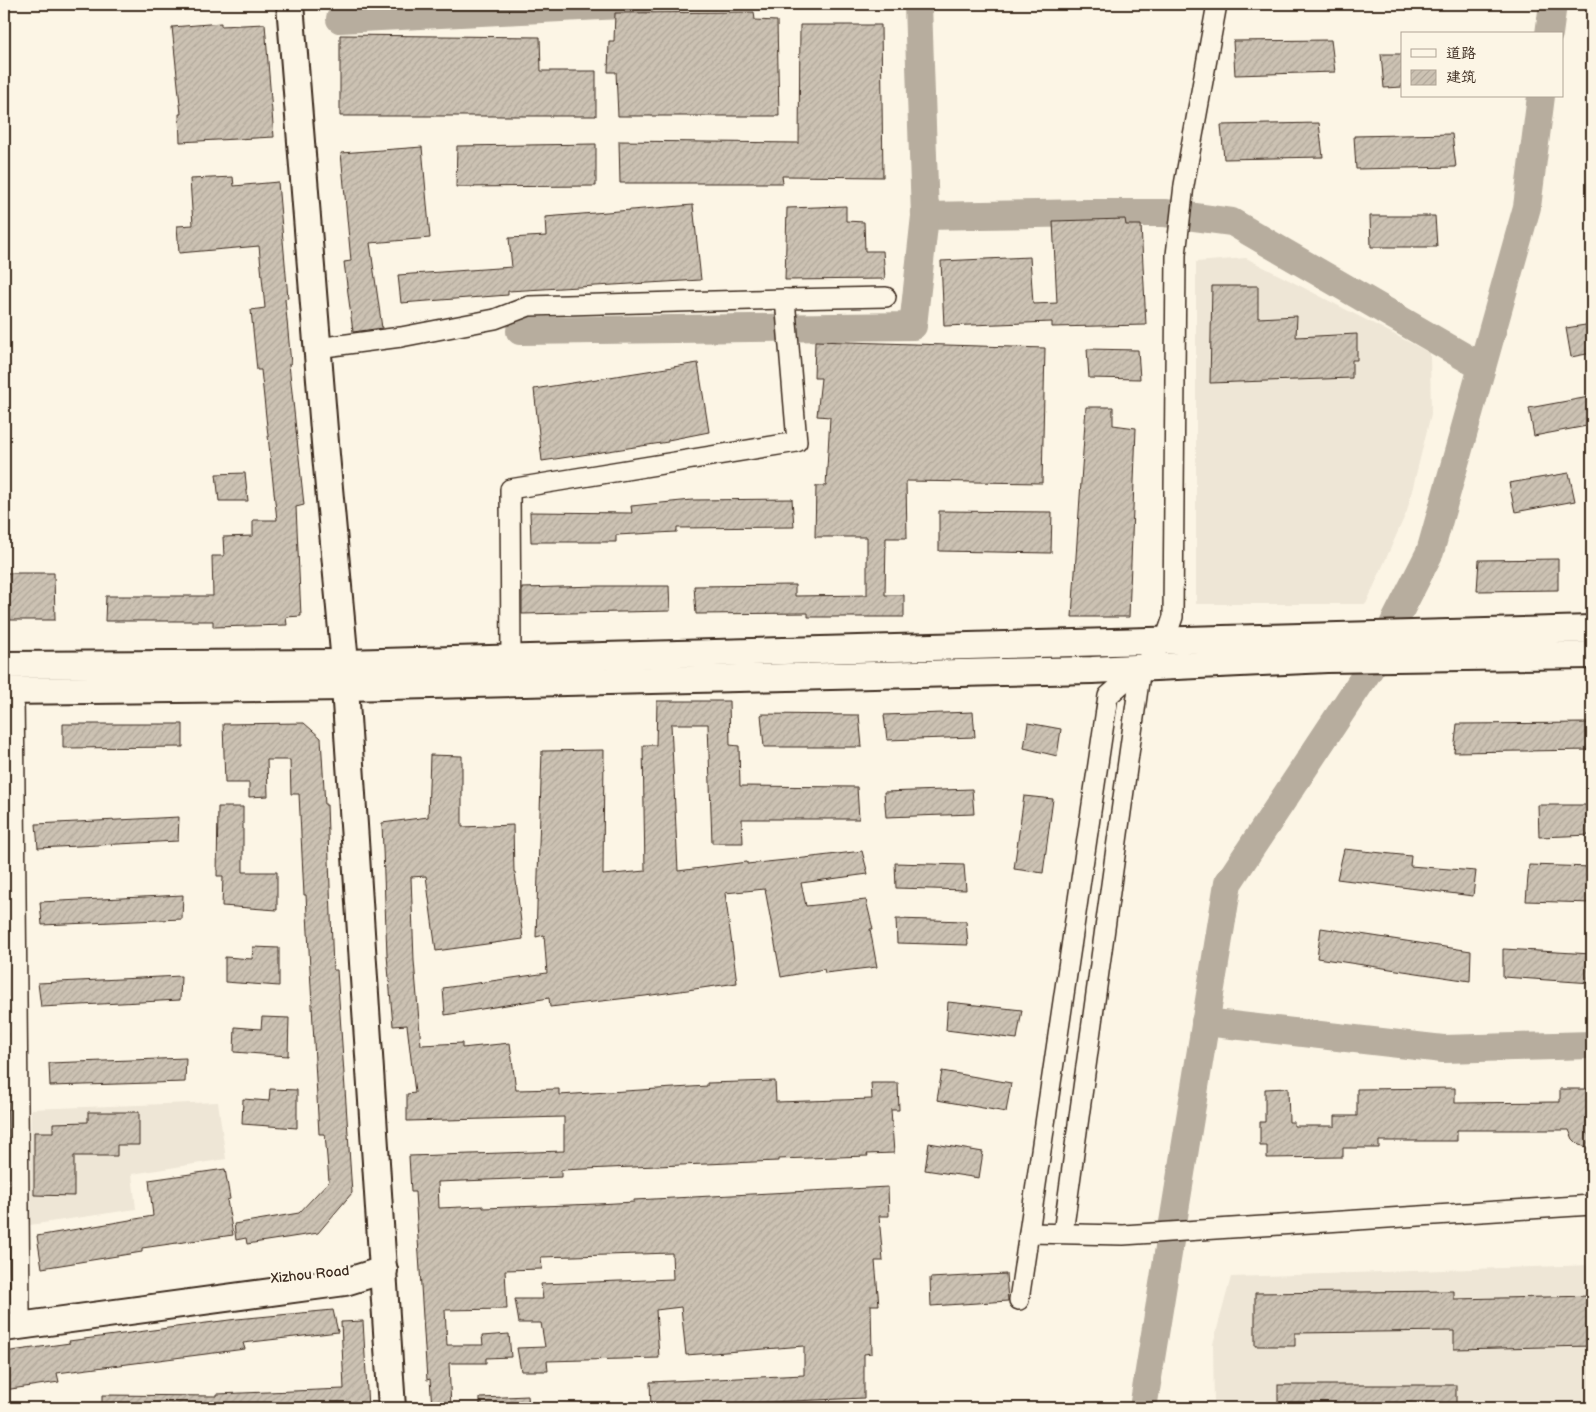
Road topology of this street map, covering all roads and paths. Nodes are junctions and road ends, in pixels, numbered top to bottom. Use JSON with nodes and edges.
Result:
{"nodes":[{"id":1,"x":290,"y":4,"type":"edge"},
{"id":2,"x":1217,"y":4,"type":"edge"},
{"id":3,"x":886,"y":297,"type":"dead end"},
{"id":4,"x":786,"y":299,"type":"junction"},
{"id":5,"x":317,"y":348,"type":"junction"},
{"id":6,"x":1592,"y":629,"type":"edge"},
{"id":7,"x":1165,"y":640,"type":"junction"},
{"id":8,"x":1592,"y":655,"type":"edge"},
{"id":9,"x":511,"y":658,"type":"junction"},
{"id":10,"x":4,"y":665,"type":"edge"},
{"id":11,"x":1141,"y":667,"type":"junction"},
{"id":12,"x":345,"y":675,"type":"junction"},
{"id":13,"x":9,"y":691,"type":"edge"},
{"id":14,"x":1592,"y":1205,"type":"edge"},
{"id":15,"x":1029,"y":1233,"type":"junction"},
{"id":16,"x":1063,"y":1233,"type":"junction"},
{"id":17,"x":384,"y":1270,"type":"junction"},
{"id":18,"x":1019,"y":1300,"type":"dead end"},
{"id":19,"x":12,"y":1319,"type":"edge"},
{"id":20,"x":392,"y":1408,"type":"edge"}],
"edges":[{"from":1,"to":5,"type":"main road"},
{"from":2,"to":7,"type":"street"},
{"from":3,"to":4,"type":"street"},
{"from":4,"to":5,"type":"street"},
{"from":4,"to":9,"type":"street"},
{"from":5,"to":12,"type":"main road"},
{"from":6,"to":7,"type":"main road"},
{"from":7,"to":9,"type":"main road"},
{"from":7,"to":11,"type":"street"},
{"from":8,"to":11,"type":"main road"},
{"from":9,"to":12,"type":"main road"},
{"from":10,"to":12,"type":"main road"},
{"from":11,"to":12,"type":"main road"},
{"from":11,"to":15,"type":"street"},
{"from":11,"to":16,"type":"street"},
{"from":12,"to":13,"type":"main road"},
{"from":12,"to":17,"type":"main road"},
{"from":13,"to":19,"type":"street"},
{"from":14,"to":16,"type":"street"},
{"from":15,"to":16,"type":"street"},
{"from":15,"to":18,"type":"street"},
{"from":17,"to":19,"type":"main road","name":"Xizhou Road"},
{"from":17,"to":20,"type":"main road"}]}
